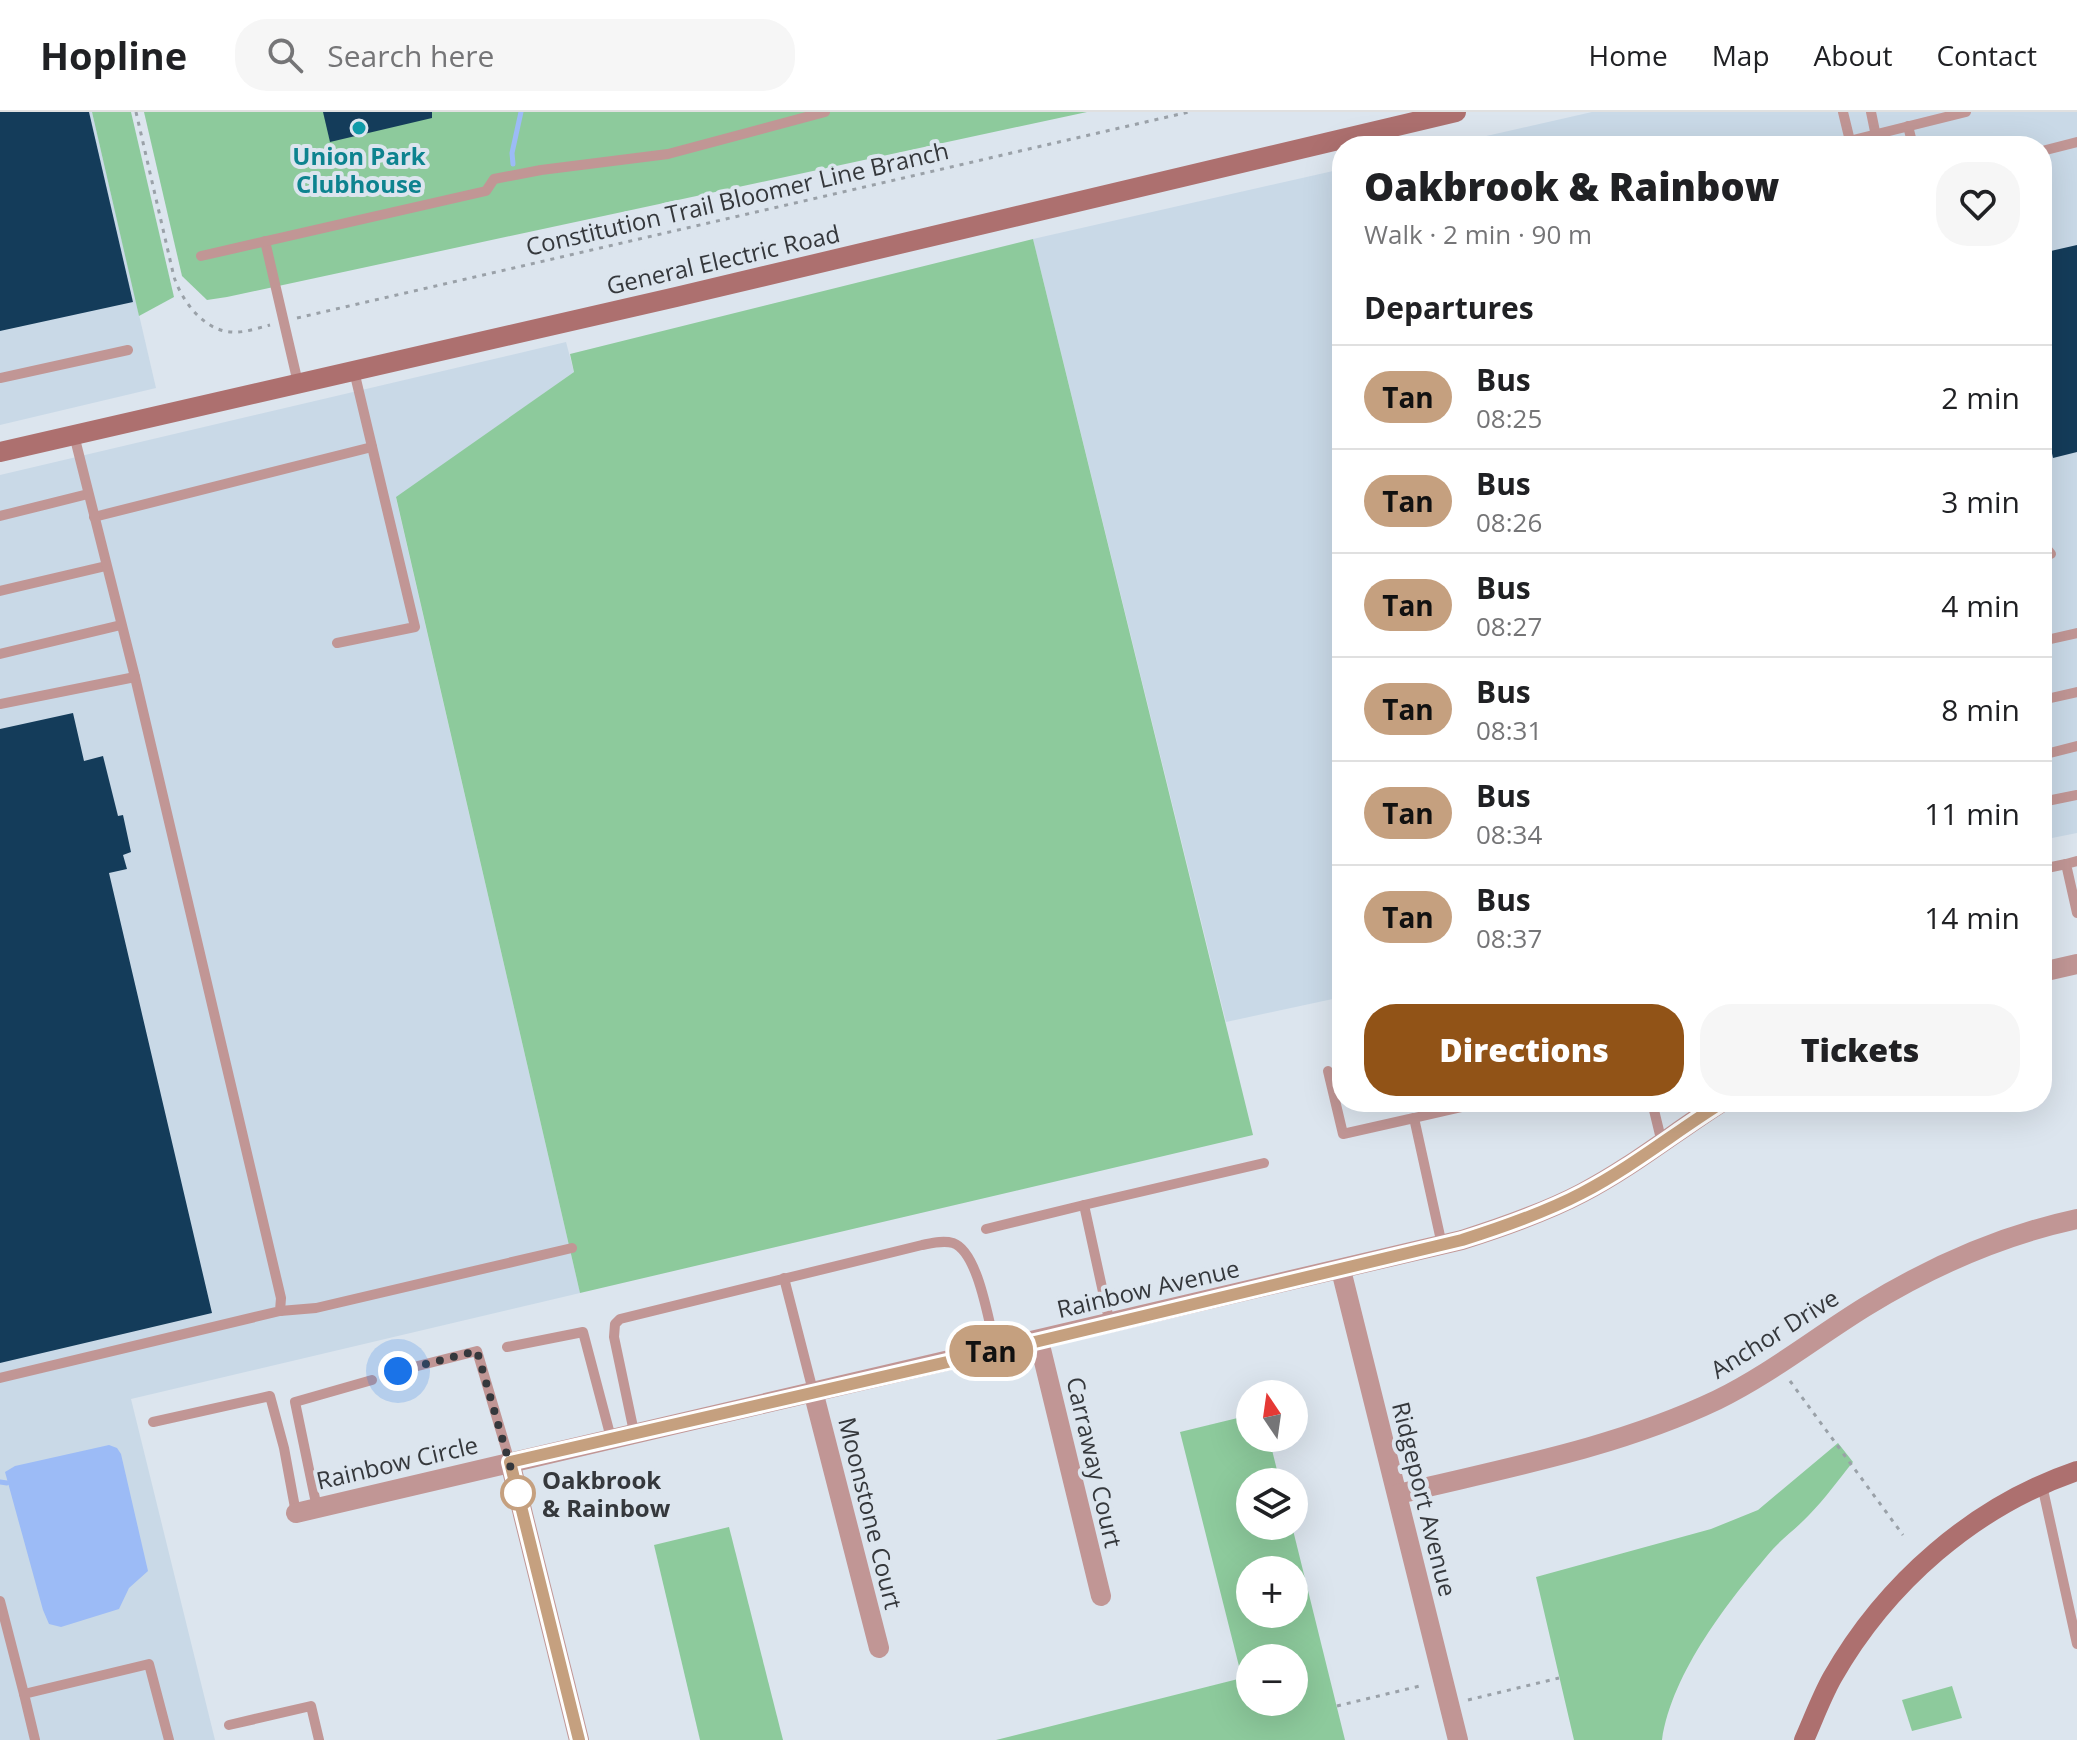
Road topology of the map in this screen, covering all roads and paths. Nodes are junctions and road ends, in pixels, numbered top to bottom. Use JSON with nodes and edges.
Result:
{"nodes":[{"id":1,"x":136,"y":112,"type":"edge"},
{"id":2,"x":825,"y":112,"type":"edge"},
{"id":3,"x":1189,"y":112,"type":"edge"},
{"id":4,"x":1456,"y":112,"type":"edge"},
{"id":5,"x":1843,"y":112,"type":"edge"},
{"id":6,"x":1871,"y":112,"type":"edge"},
{"id":7,"x":1966,"y":112,"type":"edge"},
{"id":8,"x":1908,"y":126,"type":"junction"},
{"id":9,"x":1876,"y":133,"type":"junction"},
{"id":10,"x":1376,"y":136,"type":"edge"},
{"id":11,"x":1849,"y":136,"type":"edge"},
{"id":12,"x":1868,"y":136,"type":"edge"},
{"id":13,"x":1876,"y":136,"type":"edge"},
{"id":14,"x":1910,"y":136,"type":"edge"},
{"id":15,"x":2077,"y":142,"type":"edge"},
{"id":16,"x":1332,"y":147,"type":"edge"},
{"id":17,"x":2052,"y":148,"type":"edge"},
{"id":18,"x":265,"y":241,"type":"junction"},
{"id":19,"x":201,"y":256,"type":"dead end"},
{"id":20,"x":293,"y":319,"type":"dead end"},
{"id":21,"x":277,"y":323,"type":"dead end"},
{"id":22,"x":128,"y":350,"type":"dead end"},
{"id":23,"x":354,"y":371,"type":"junction"},
{"id":24,"x":0,"y":378,"type":"edge"},
{"id":25,"x":298,"y":383,"type":"junction"},
{"id":26,"x":74,"y":435,"type":"junction"},
{"id":27,"x":372,"y":447,"type":"junction"},
{"id":28,"x":0,"y":452,"type":"edge"},
{"id":29,"x":88,"y":494,"type":"junction"},
{"id":30,"x":0,"y":516,"type":"edge"},
{"id":31,"x":94,"y":517,"type":"junction"},
{"id":32,"x":106,"y":566,"type":"junction"},
{"id":33,"x":0,"y":591,"type":"edge"},
{"id":34,"x":121,"y":625,"type":"junction"},
{"id":35,"x":2077,"y":633,"type":"edge"},
{"id":36,"x":2052,"y":639,"type":"edge"},
{"id":37,"x":337,"y":643,"type":"dead end"},
{"id":38,"x":0,"y":654,"type":"edge"},
{"id":39,"x":135,"y":677,"type":"junction"},
{"id":40,"x":2077,"y":692,"type":"edge"},
{"id":41,"x":2052,"y":698,"type":"edge"},
{"id":42,"x":0,"y":704,"type":"edge"},
{"id":43,"x":2077,"y":746,"type":"edge"},
{"id":44,"x":2052,"y":752,"type":"edge"},
{"id":45,"x":2077,"y":795,"type":"edge"},
{"id":46,"x":2052,"y":800,"type":"edge"},
{"id":47,"x":2071,"y":862,"type":"edge"},
{"id":48,"x":2077,"y":913,"type":"edge"},
{"id":49,"x":2077,"y":964,"type":"edge"},
{"id":50,"x":2052,"y":970,"type":"edge"},
{"id":51,"x":1328,"y":1071,"type":"dead end"},
{"id":52,"x":1332,"y":1088,"type":"edge"},
{"id":53,"x":1338,"y":1112,"type":"edge"},
{"id":54,"x":1440,"y":1112,"type":"edge"},
{"id":55,"x":1655,"y":1112,"type":"edge"},
{"id":56,"x":1708,"y":1112,"type":"edge"},
{"id":57,"x":1414,"y":1118,"type":"junction"},
{"id":58,"x":1663,"y":1144,"type":"junction"},
{"id":59,"x":1264,"y":1163,"type":"dead end"},
{"id":60,"x":1084,"y":1205,"type":"junction"},
{"id":61,"x":2077,"y":1219,"type":"edge"},
{"id":62,"x":986,"y":1229,"type":"dead end"},
{"id":63,"x":1442,"y":1245,"type":"junction"},
{"id":64,"x":572,"y":1248,"type":"dead end"},
{"id":65,"x":1341,"y":1270,"type":"junction"},
{"id":66,"x":784,"y":1278,"type":"junction"},
{"id":67,"x":280,"y":1311,"type":"junction"},
{"id":68,"x":1110,"y":1324,"type":"junction"},
{"id":69,"x":1039,"y":1341,"type":"junction"},
{"id":70,"x":507,"y":1347,"type":"dead end"},
{"id":71,"x":996,"y":1350,"type":"junction"},
{"id":72,"x":1778,"y":1365,"type":"junction"},
{"id":73,"x":398,"y":1371,"type":"dead end"},
{"id":74,"x":0,"y":1378,"type":"edge"},
{"id":75,"x":372,"y":1380,"type":"dead end"},
{"id":76,"x":813,"y":1391,"type":"junction"},
{"id":77,"x":153,"y":1422,"type":"dead end"},
{"id":78,"x":634,"y":1432,"type":"junction"},
{"id":79,"x":611,"y":1438,"type":"junction"},
{"id":80,"x":510,"y":1462,"type":"junction"},
{"id":81,"x":2077,"y":1471,"type":"edge"},
{"id":82,"x":2042,"y":1485,"type":"junction"},
{"id":83,"x":1398,"y":1494,"type":"junction"},
{"id":84,"x":317,"y":1508,"type":"junction"},
{"id":85,"x":296,"y":1513,"type":"joint"},
{"id":86,"x":1903,"y":1535,"type":"dead end"},
{"id":87,"x":1101,"y":1596,"type":"dead end"},
{"id":88,"x":0,"y":1601,"type":"edge"},
{"id":89,"x":2077,"y":1644,"type":"edge"},
{"id":90,"x":879,"y":1648,"type":"dead end"},
{"id":91,"x":1559,"y":1678,"type":"dead end"},
{"id":92,"x":1443,"y":1680,"type":"junction"},
{"id":93,"x":24,"y":1694,"type":"junction"},
{"id":94,"x":1449,"y":1705,"type":"junction"},
{"id":95,"x":1337,"y":1706,"type":"dead end"},
{"id":96,"x":229,"y":1725,"type":"dead end"},
{"id":97,"x":35,"y":1740,"type":"edge"},
{"id":98,"x":169,"y":1740,"type":"edge"},
{"id":99,"x":319,"y":1740,"type":"edge"},
{"id":100,"x":579,"y":1740,"type":"edge"},
{"id":101,"x":1458,"y":1740,"type":"edge"},
{"id":102,"x":1804,"y":1740,"type":"edge"}],
"edges":[{"from":1,"to":21,"type":"path"},
{"from":2,"to":18,"type":"lane"},
{"from":3,"to":20,"type":"path","name":"Constitution Trail Bloomer Line Branch"},
{"from":4,"to":10,"type":"main road","name":"General Electric Road"},
{"from":5,"to":11,"type":"lane"},
{"from":6,"to":9,"type":"lane"},
{"from":7,"to":8,"type":"lane"},
{"from":8,"to":9,"type":"lane"},
{"from":8,"to":14,"type":"lane"},
{"from":9,"to":12,"type":"lane"},
{"from":9,"to":13,"type":"lane"},
{"from":15,"to":17,"type":"lane"},
{"from":16,"to":23,"type":"main road","name":"General Electric Road"},
{"from":18,"to":19,"type":"lane"},
{"from":18,"to":25,"type":"lane"},
{"from":22,"to":24,"type":"lane"},
{"from":23,"to":25,"type":"main road","name":"General Electric Road"},
{"from":23,"to":27,"type":"lane"},
{"from":25,"to":26,"type":"main road","name":"General Electric Road"},
{"from":26,"to":28,"type":"main road","name":"General Electric Road"},
{"from":26,"to":29,"type":"lane"},
{"from":27,"to":31,"type":"lane"},
{"from":27,"to":37,"type":"lane"},
{"from":29,"to":30,"type":"lane"},
{"from":29,"to":31,"type":"lane"},
{"from":31,"to":32,"type":"lane"},
{"from":32,"to":33,"type":"lane"},
{"from":32,"to":34,"type":"lane"},
{"from":34,"to":38,"type":"lane"},
{"from":34,"to":39,"type":"lane"},
{"from":35,"to":36,"type":"lane"},
{"from":39,"to":42,"type":"lane"},
{"from":39,"to":67,"type":"lane"},
{"from":40,"to":41,"type":"lane"},
{"from":43,"to":44,"type":"lane"},
{"from":45,"to":46,"type":"lane"},
{"from":47,"to":48,"type":"lane"},
{"from":49,"to":50,"type":"street"},
{"from":51,"to":52,"type":"lane"},
{"from":53,"to":57,"type":"lane"},
{"from":54,"to":57,"type":"lane"},
{"from":55,"to":58,"type":"lane"},
{"from":56,"to":58,"type":"street","name":"Rainbow Avenue"},
{"from":57,"to":63,"type":"lane"},
{"from":58,"to":63,"type":"street","name":"Rainbow Avenue"},
{"from":59,"to":60,"type":"lane"},
{"from":60,"to":62,"type":"lane"},
{"from":60,"to":68,"type":"lane"},
{"from":61,"to":72,"type":"street","name":"Anchor Drive"},
{"from":63,"to":65,"type":"street","name":"Rainbow Avenue"},
{"from":64,"to":67,"type":"lane"},
{"from":65,"to":68,"type":"street","name":"Rainbow Avenue"},
{"from":65,"to":83,"type":"street","name":"Ridgeport Avenue"},
{"from":66,"to":71,"type":"lane"},
{"from":66,"to":76,"type":"lane"},
{"from":66,"to":78,"type":"lane"},
{"from":67,"to":74,"type":"lane"},
{"from":68,"to":69,"type":"street","name":"Rainbow Avenue"},
{"from":69,"to":71,"type":"street","name":"Rainbow Avenue"},
{"from":69,"to":87,"type":"street","name":"Carraway Court"},
{"from":70,"to":79,"type":"lane"},
{"from":71,"to":76,"type":"street","name":"Rainbow Avenue"},
{"from":72,"to":83,"type":"street","name":"Anchor Drive"},
{"from":72,"to":86,"type":"path"},
{"from":73,"to":80,"type":"lane"},
{"from":75,"to":84,"type":"lane"},
{"from":76,"to":78,"type":"street","name":"Rainbow Avenue"},
{"from":76,"to":90,"type":"street","name":"Moonstone Court"},
{"from":77,"to":85,"type":"lane"},
{"from":78,"to":79,"type":"street","name":"Rainbow Avenue"},
{"from":79,"to":80,"type":"street","name":"Rainbow Avenue"},
{"from":80,"to":84,"type":"street","name":"Rainbow Circle"},
{"from":80,"to":100,"type":"street"},
{"from":81,"to":82,"type":"main road"},
{"from":82,"to":89,"type":"lane"},
{"from":82,"to":102,"type":"main road"},
{"from":83,"to":92,"type":"street","name":"Ridgeport Avenue"},
{"from":84,"to":85,"type":"street","name":"Rainbow Circle"},
{"from":88,"to":93,"type":"lane"},
{"from":91,"to":94,"type":"path"},
{"from":92,"to":94,"type":"street","name":"Ridgeport Avenue"},
{"from":92,"to":95,"type":"path"},
{"from":93,"to":97,"type":"lane"},
{"from":93,"to":98,"type":"lane"},
{"from":94,"to":101,"type":"street","name":"Ridgeport Avenue"},
{"from":96,"to":99,"type":"lane"}]}
